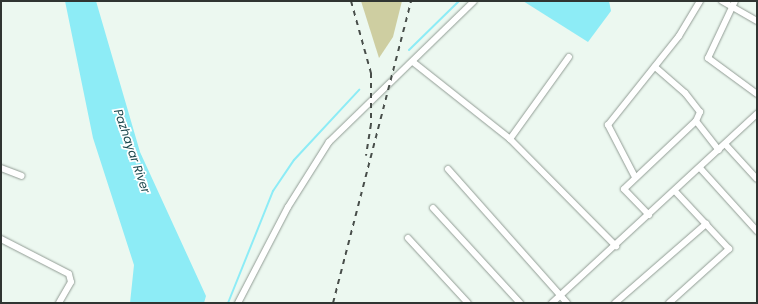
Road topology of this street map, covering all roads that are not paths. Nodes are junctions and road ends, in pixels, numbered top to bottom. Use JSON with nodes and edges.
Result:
{"nodes":[{"id":1,"x":474,"y":1,"type":"edge"},
{"id":2,"x":700,"y":1,"type":"edge"},
{"id":3,"x":722,"y":1,"type":"edge"},
{"id":4,"x":734,"y":4,"type":"edge"},
{"id":5,"x":757,"y":21,"type":"edge"},
{"id":6,"x":569,"y":57,"type":"dead end"},
{"id":7,"x":413,"y":62,"type":"junction"},
{"id":8,"x":655,"y":67,"type":"junction"},
{"id":9,"x":757,"y":94,"type":"edge"},
{"id":10,"x":757,"y":114,"type":"edge"},
{"id":11,"x":696,"y":121,"type":"junction"},
{"id":12,"x":510,"y":139,"type":"junction"},
{"id":13,"x":725,"y":144,"type":"junction"},
{"id":14,"x":719,"y":150,"type":"junction"},
{"id":15,"x":1,"y":168,"type":"edge"},
{"id":16,"x":700,"y":168,"type":"junction"},
{"id":17,"x":448,"y":169,"type":"dead end"},
{"id":18,"x":22,"y":176,"type":"dead end"},
{"id":19,"x":635,"y":177,"type":"junction"},
{"id":20,"x":757,"y":178,"type":"edge"},
{"id":21,"x":675,"y":191,"type":"junction"},
{"id":22,"x":433,"y":208,"type":"dead end"},
{"id":23,"x":649,"y":215,"type":"junction"},
{"id":24,"x":706,"y":224,"type":"junction"},
{"id":25,"x":757,"y":231,"type":"edge"},
{"id":26,"x":408,"y":238,"type":"dead end"},
{"id":27,"x":1,"y":239,"type":"edge"},
{"id":28,"x":616,"y":246,"type":"junction"},
{"id":29,"x":560,"y":295,"type":"junction"},
{"id":30,"x":59,"y":303,"type":"edge"},
{"id":31,"x":238,"y":303,"type":"edge"},
{"id":32,"x":468,"y":303,"type":"edge"},
{"id":33,"x":520,"y":303,"type":"edge"},
{"id":34,"x":552,"y":303,"type":"edge"},
{"id":35,"x":567,"y":303,"type":"edge"},
{"id":36,"x":615,"y":303,"type":"edge"},
{"id":37,"x":669,"y":303,"type":"edge"}],
"edges":[{"from":1,"to":7,"type":"street"},
{"from":2,"to":8,"type":"street"},
{"from":3,"to":4,"type":"street"},
{"from":4,"to":5,"type":"street"},
{"from":4,"to":9,"type":"street"},
{"from":6,"to":12,"type":"street"},
{"from":7,"to":12,"type":"street"},
{"from":7,"to":31,"type":"street"},
{"from":8,"to":11,"type":"street"},
{"from":8,"to":19,"type":"street"},
{"from":10,"to":13,"type":"street"},
{"from":11,"to":14,"type":"street"},
{"from":11,"to":19,"type":"street"},
{"from":12,"to":28,"type":"street"},
{"from":13,"to":14,"type":"street"},
{"from":13,"to":20,"type":"street"},
{"from":14,"to":16,"type":"street"},
{"from":15,"to":18,"type":"street"},
{"from":16,"to":21,"type":"street"},
{"from":16,"to":25,"type":"street"},
{"from":17,"to":29,"type":"street"},
{"from":19,"to":23,"type":"street"},
{"from":21,"to":23,"type":"street"},
{"from":21,"to":24,"type":"street"},
{"from":22,"to":33,"type":"street"},
{"from":23,"to":28,"type":"street"},
{"from":24,"to":36,"type":"street"},
{"from":24,"to":37,"type":"street"},
{"from":26,"to":32,"type":"street"},
{"from":27,"to":30,"type":"street"},
{"from":28,"to":29,"type":"street"},
{"from":29,"to":34,"type":"street"},
{"from":29,"to":35,"type":"street"}]}
